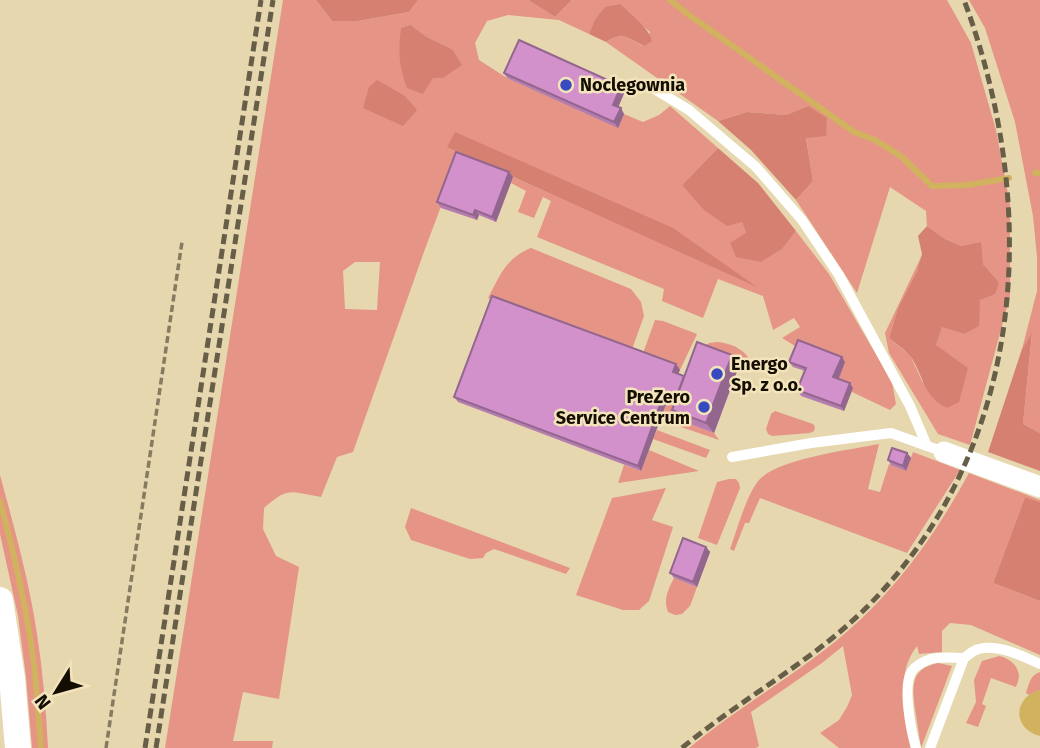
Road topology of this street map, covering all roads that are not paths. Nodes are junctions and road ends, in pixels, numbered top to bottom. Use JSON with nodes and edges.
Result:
{"nodes":[{"id":1,"x":651,"y":87,"type":"dead end"},
{"id":2,"x":935,"y":449,"type":"junction"},
{"id":3,"x":732,"y":457,"type":"dead end"},
{"id":4,"x":1040,"y":487,"type":"edge"},
{"id":5,"x":0,"y":600,"type":"edge"},
{"id":6,"x":964,"y":658,"type":"junction"},
{"id":7,"x":1040,"y":664,"type":"edge"},
{"id":8,"x":18,"y":748,"type":"edge"},
{"id":9,"x":916,"y":748,"type":"edge"},
{"id":10,"x":930,"y":748,"type":"edge"}],
"edges":[{"from":1,"to":2,"type":"lane"},
{"from":2,"to":3,"type":"lane"},
{"from":2,"to":4,"type":"street"},
{"from":5,"to":8,"type":"street"},
{"from":6,"to":7,"type":"lane"},
{"from":6,"to":9,"type":"lane"},
{"from":6,"to":10,"type":"lane"}]}
